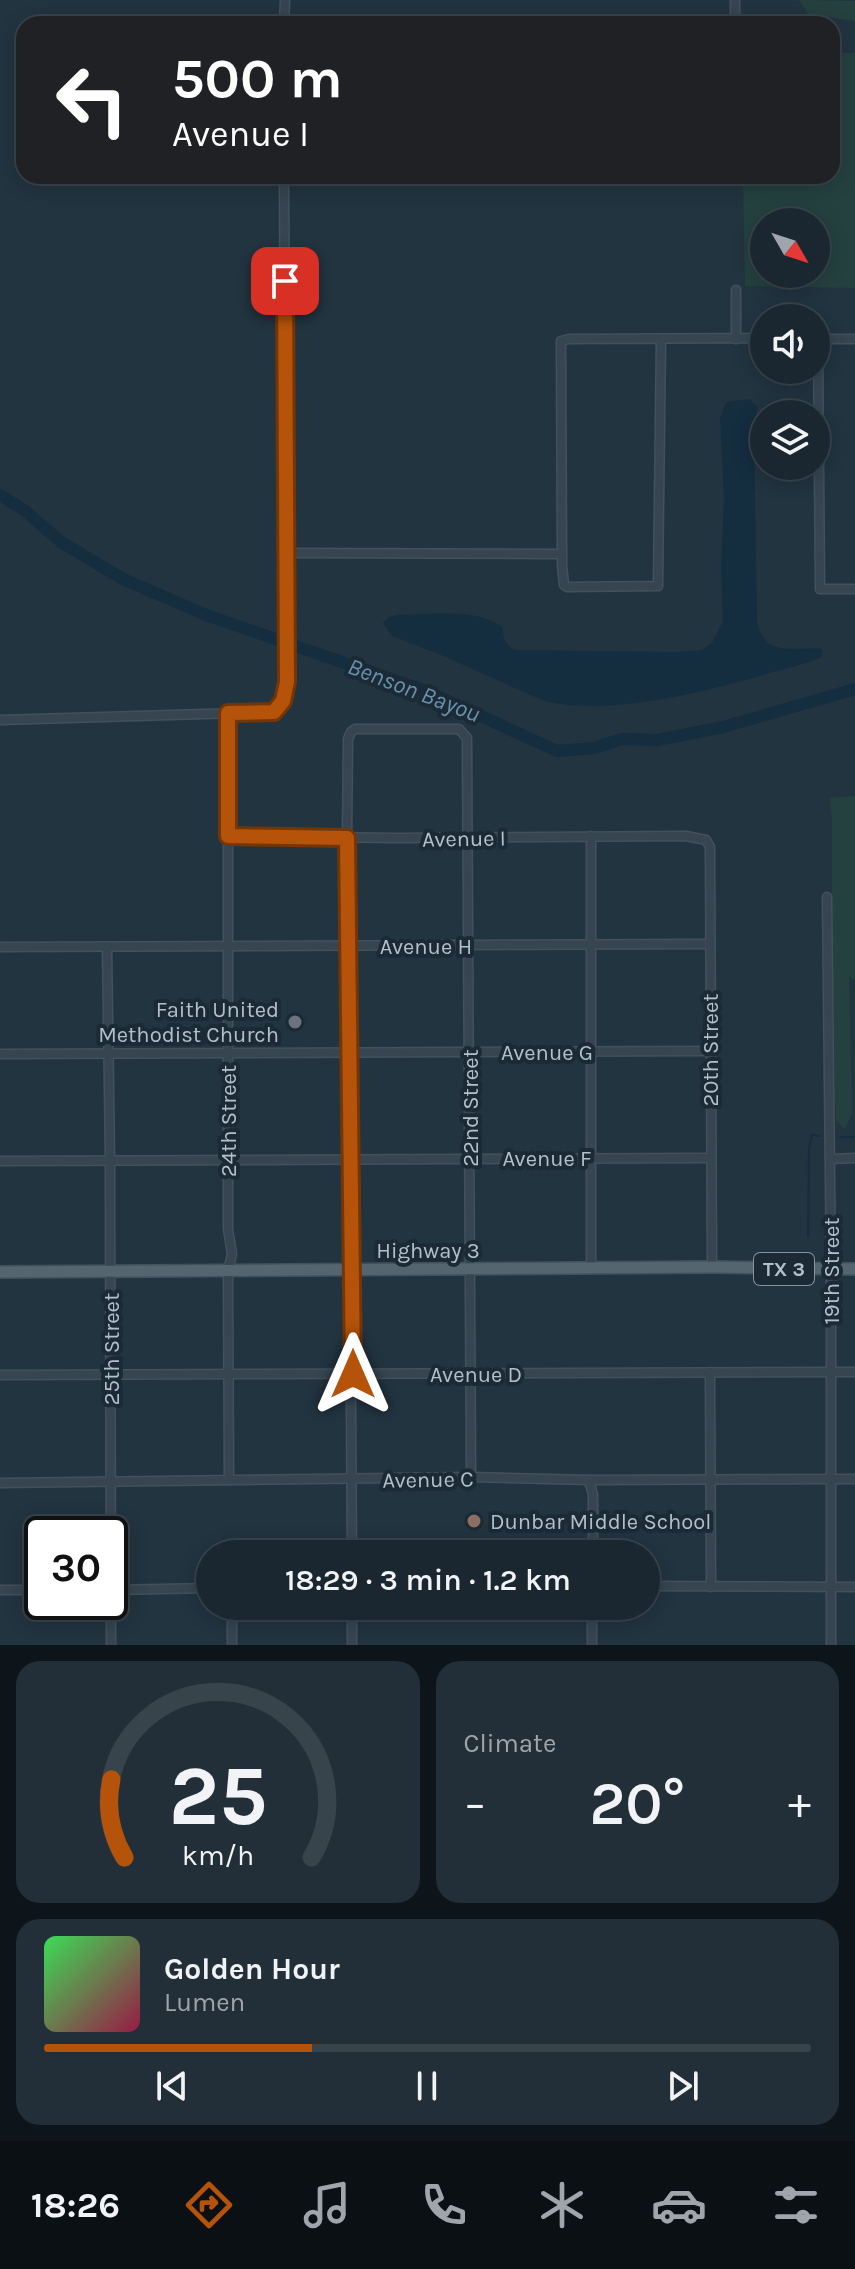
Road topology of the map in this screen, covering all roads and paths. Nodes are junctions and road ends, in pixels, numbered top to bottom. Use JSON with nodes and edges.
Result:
{"nodes":[{"id":1,"x":284,"y":184,"type":"edge"},
{"id":2,"x":736,"y":290,"type":"dead end"},
{"id":3,"x":661,"y":339,"type":"junction"},
{"id":4,"x":736,"y":339,"type":"junction"},
{"id":5,"x":750,"y":339,"type":"edge"},
{"id":6,"x":830,"y":339,"type":"edge"},
{"id":7,"x":855,"y":339,"type":"edge"},
{"id":8,"x":818,"y":384,"type":"edge"},
{"id":9,"x":286,"y":553,"type":"junction"},
{"id":10,"x":562,"y":554,"type":"junction"},
{"id":11,"x":855,"y":589,"type":"edge"},
{"id":12,"x":228,"y":713,"type":"junction"},
{"id":13,"x":0,"y":720,"type":"edge"},
{"id":14,"x":228,"y":836,"type":"junction"},
{"id":15,"x":591,"y":836,"type":"junction"},
{"id":16,"x":347,"y":838,"type":"junction"},
{"id":17,"x":468,"y":838,"type":"junction"},
{"id":18,"x":701,"y":839,"type":"joint"},
{"id":19,"x":827,"y":897,"type":"dead end"},
{"id":20,"x":709,"y":944,"type":"junction"},
{"id":21,"x":591,"y":945,"type":"junction"},
{"id":22,"x":228,"y":946,"type":"junction"},
{"id":23,"x":348,"y":946,"type":"junction"},
{"id":24,"x":469,"y":946,"type":"junction"},
{"id":25,"x":0,"y":947,"type":"edge"},
{"id":26,"x":107,"y":947,"type":"junction"},
{"id":27,"x":710,"y":1051,"type":"junction"},
{"id":28,"x":349,"y":1052,"type":"junction"},
{"id":29,"x":469,"y":1052,"type":"junction"},
{"id":30,"x":591,"y":1052,"type":"junction"},
{"id":31,"x":109,"y":1053,"type":"junction"},
{"id":32,"x":228,"y":1053,"type":"junction"},
{"id":33,"x":0,"y":1054,"type":"edge"},
{"id":34,"x":591,"y":1157,"type":"junction"},
{"id":35,"x":470,"y":1158,"type":"junction"},
{"id":36,"x":710,"y":1158,"type":"junction"},
{"id":37,"x":855,"y":1158,"type":"edge"},
{"id":38,"x":350,"y":1159,"type":"junction"},
{"id":39,"x":830,"y":1159,"type":"junction"},
{"id":40,"x":110,"y":1160,"type":"junction"},
{"id":41,"x":228,"y":1160,"type":"junction"},
{"id":42,"x":0,"y":1161,"type":"edge"},
{"id":43,"x":712,"y":1267,"type":"junction"},
{"id":44,"x":470,"y":1269,"type":"junction"},
{"id":45,"x":591,"y":1269,"type":"junction"},
{"id":46,"x":855,"y":1269,"type":"edge"},
{"id":47,"x":352,"y":1270,"type":"junction"},
{"id":48,"x":831,"y":1270,"type":"junction"},
{"id":49,"x":110,"y":1271,"type":"junction"},
{"id":50,"x":228,"y":1271,"type":"junction"},
{"id":51,"x":0,"y":1272,"type":"edge"},
{"id":52,"x":710,"y":1372,"type":"junction"},
{"id":53,"x":831,"y":1372,"type":"junction"},
{"id":54,"x":855,"y":1372,"type":"edge"},
{"id":55,"x":111,"y":1374,"type":"junction"},
{"id":56,"x":229,"y":1374,"type":"junction"},
{"id":57,"x":353,"y":1374,"type":"junction"},
{"id":58,"x":471,"y":1374,"type":"junction"},
{"id":59,"x":0,"y":1375,"type":"edge"},
{"id":60,"x":471,"y":1477,"type":"junction"},
{"id":61,"x":855,"y":1479,"type":"edge"},
{"id":62,"x":229,"y":1480,"type":"junction"},
{"id":63,"x":352,"y":1480,"type":"junction"},
{"id":64,"x":589,"y":1480,"type":"junction"},
{"id":65,"x":711,"y":1480,"type":"junction"},
{"id":66,"x":831,"y":1480,"type":"junction"},
{"id":67,"x":111,"y":1481,"type":"junction"},
{"id":68,"x":0,"y":1483,"type":"edge"},
{"id":69,"x":111,"y":1516,"type":"edge"},
{"id":70,"x":352,"y":1540,"type":"edge"},
{"id":71,"x":593,"y":1540,"type":"edge"},
{"id":72,"x":660,"y":1586,"type":"edge"},
{"id":73,"x":711,"y":1587,"type":"junction"},
{"id":74,"x":855,"y":1587,"type":"edge"},
{"id":75,"x":196,"y":1588,"type":"edge"},
{"id":76,"x":831,"y":1588,"type":"junction"},
{"id":77,"x":0,"y":1590,"type":"edge"},
{"id":78,"x":24,"y":1590,"type":"edge"},
{"id":79,"x":128,"y":1590,"type":"edge"},
{"id":80,"x":111,"y":1620,"type":"edge"},
{"id":81,"x":232,"y":1620,"type":"edge"},
{"id":82,"x":352,"y":1620,"type":"edge"},
{"id":83,"x":592,"y":1620,"type":"edge"},
{"id":84,"x":111,"y":1645,"type":"edge"},
{"id":85,"x":232,"y":1645,"type":"edge"},
{"id":86,"x":352,"y":1645,"type":"edge"},
{"id":87,"x":592,"y":1645,"type":"edge"},
{"id":88,"x":831,"y":1645,"type":"edge"}],
"edges":[{"from":1,"to":9,"type":"street"},
{"from":2,"to":4,"type":"street"},
{"from":3,"to":4,"type":"street"},
{"from":3,"to":10,"type":"street"},
{"from":3,"to":10,"type":"street"},
{"from":4,"to":5,"type":"street"},
{"from":6,"to":7,"type":"street"},
{"from":8,"to":11,"type":"street"},
{"from":9,"to":10,"type":"street"},
{"from":9,"to":12,"type":"street"},
{"from":12,"to":13,"type":"street"},
{"from":12,"to":14,"type":"street","name":"24th Street"},
{"from":14,"to":16,"type":"street","name":"Avenue I"},
{"from":14,"to":22,"type":"street","name":"24th Street"},
{"from":15,"to":17,"type":"street","name":"Avenue I"},
{"from":15,"to":18,"type":"street","name":"Avenue I"},
{"from":15,"to":21,"type":"street"},
{"from":16,"to":17,"type":"street","name":"Avenue I"},
{"from":16,"to":17,"type":"street","name":"22nd Street"},
{"from":16,"to":23,"type":"street"},
{"from":17,"to":24,"type":"street","name":"22nd Street"},
{"from":18,"to":20,"type":"street","name":"20th Street"},
{"from":19,"to":39,"type":"street","name":"19th Street"},
{"from":20,"to":21,"type":"street","name":"Avenue H"},
{"from":20,"to":27,"type":"street","name":"20th Street"},
{"from":21,"to":24,"type":"street","name":"Avenue H"},
{"from":21,"to":30,"type":"street"},
{"from":22,"to":23,"type":"street","name":"Avenue H"},
{"from":22,"to":26,"type":"street","name":"Avenue H"},
{"from":22,"to":32,"type":"street","name":"24th Street"},
{"from":23,"to":24,"type":"street","name":"Avenue H"},
{"from":23,"to":28,"type":"street"},
{"from":24,"to":29,"type":"street","name":"22nd Street"},
{"from":25,"to":26,"type":"street","name":"Avenue H"},
{"from":26,"to":31,"type":"street","name":"25th Street"},
{"from":27,"to":30,"type":"street","name":"Avenue G"},
{"from":27,"to":36,"type":"street","name":"20th Street"},
{"from":28,"to":29,"type":"street","name":"Avenue G"},
{"from":28,"to":32,"type":"street","name":"Avenue G"},
{"from":28,"to":38,"type":"street"},
{"from":29,"to":30,"type":"street","name":"Avenue G"},
{"from":29,"to":35,"type":"street","name":"22nd Street"},
{"from":30,"to":34,"type":"street"},
{"from":31,"to":32,"type":"street","name":"Avenue G"},
{"from":31,"to":33,"type":"street","name":"Avenue G"},
{"from":31,"to":40,"type":"street","name":"25th Street"},
{"from":32,"to":41,"type":"street","name":"24th Street"},
{"from":34,"to":35,"type":"street","name":"Avenue F"},
{"from":34,"to":36,"type":"street","name":"Avenue F"},
{"from":34,"to":45,"type":"street"},
{"from":35,"to":38,"type":"street","name":"Avenue F"},
{"from":35,"to":44,"type":"street","name":"22nd Street"},
{"from":36,"to":43,"type":"street","name":"20th Street"},
{"from":37,"to":39,"type":"street"},
{"from":38,"to":41,"type":"street","name":"Avenue F"},
{"from":38,"to":47,"type":"street"},
{"from":39,"to":48,"type":"street","name":"19th Street"},
{"from":40,"to":41,"type":"street","name":"Avenue F"},
{"from":40,"to":42,"type":"street","name":"Avenue F"},
{"from":40,"to":49,"type":"street","name":"25th Street"},
{"from":41,"to":50,"type":"street","name":"24th Street"},
{"from":43,"to":45,"type":"main road","name":"Highway 3","number":"TX 3"},
{"from":43,"to":48,"type":"main road","number":"TX 3"},
{"from":44,"to":45,"type":"main road","name":"Highway 3","number":"TX 3"},
{"from":44,"to":47,"type":"main road","name":"Highway 3","number":"TX 3"},
{"from":44,"to":58,"type":"street","name":"22nd Street"},
{"from":46,"to":48,"type":"main road","number":"TX 3"},
{"from":47,"to":50,"type":"main road","name":"Highway 3","number":"TX 3"},
{"from":47,"to":57,"type":"street"},
{"from":48,"to":53,"type":"street","name":"19th Street"},
{"from":49,"to":50,"type":"main road","name":"Highway 3","number":"TX 3"},
{"from":49,"to":51,"type":"main road","name":"Highway 3","number":"TX 3"},
{"from":49,"to":55,"type":"street","name":"25th Street"},
{"from":50,"to":56,"type":"street","name":"24th Street"},
{"from":52,"to":53,"type":"street","name":"Avenue D"},
{"from":52,"to":58,"type":"street","name":"Avenue D"},
{"from":52,"to":65,"type":"street"},
{"from":53,"to":54,"type":"street","name":"Avenue D"},
{"from":53,"to":66,"type":"street","name":"19th Street"},
{"from":55,"to":56,"type":"street","name":"Avenue D"},
{"from":55,"to":59,"type":"street","name":"Avenue D"},
{"from":55,"to":67,"type":"street","name":"25th Street"},
{"from":56,"to":57,"type":"street","name":"Avenue D"},
{"from":56,"to":62,"type":"street","name":"24th Street"},
{"from":57,"to":58,"type":"street","name":"Avenue D"},
{"from":57,"to":63,"type":"street"},
{"from":58,"to":60,"type":"street","name":"22nd Street"},
{"from":60,"to":63,"type":"street","name":"Avenue C"},
{"from":60,"to":64,"type":"street","name":"Avenue C"},
{"from":61,"to":66,"type":"street","name":"Avenue C"},
{"from":62,"to":63,"type":"street","name":"Avenue C"},
{"from":62,"to":67,"type":"street","name":"Avenue C"},
{"from":63,"to":70,"type":"street"},
{"from":64,"to":65,"type":"street","name":"Avenue C"},
{"from":64,"to":71,"type":"street"},
{"from":65,"to":66,"type":"street","name":"Avenue C"},
{"from":65,"to":73,"type":"street"},
{"from":66,"to":76,"type":"street","name":"19th Street"},
{"from":67,"to":68,"type":"street","name":"Avenue C"},
{"from":67,"to":69,"type":"street","name":"25th Street"},
{"from":72,"to":73,"type":"street"},
{"from":73,"to":76,"type":"street"},
{"from":74,"to":76,"type":"street"},
{"from":75,"to":79,"type":"street"},
{"from":76,"to":88,"type":"street","name":"19th Street"},
{"from":77,"to":78,"type":"street"},
{"from":80,"to":84,"type":"street","name":"25th Street"},
{"from":81,"to":85,"type":"street"},
{"from":82,"to":86,"type":"street"},
{"from":83,"to":87,"type":"street"}]}
